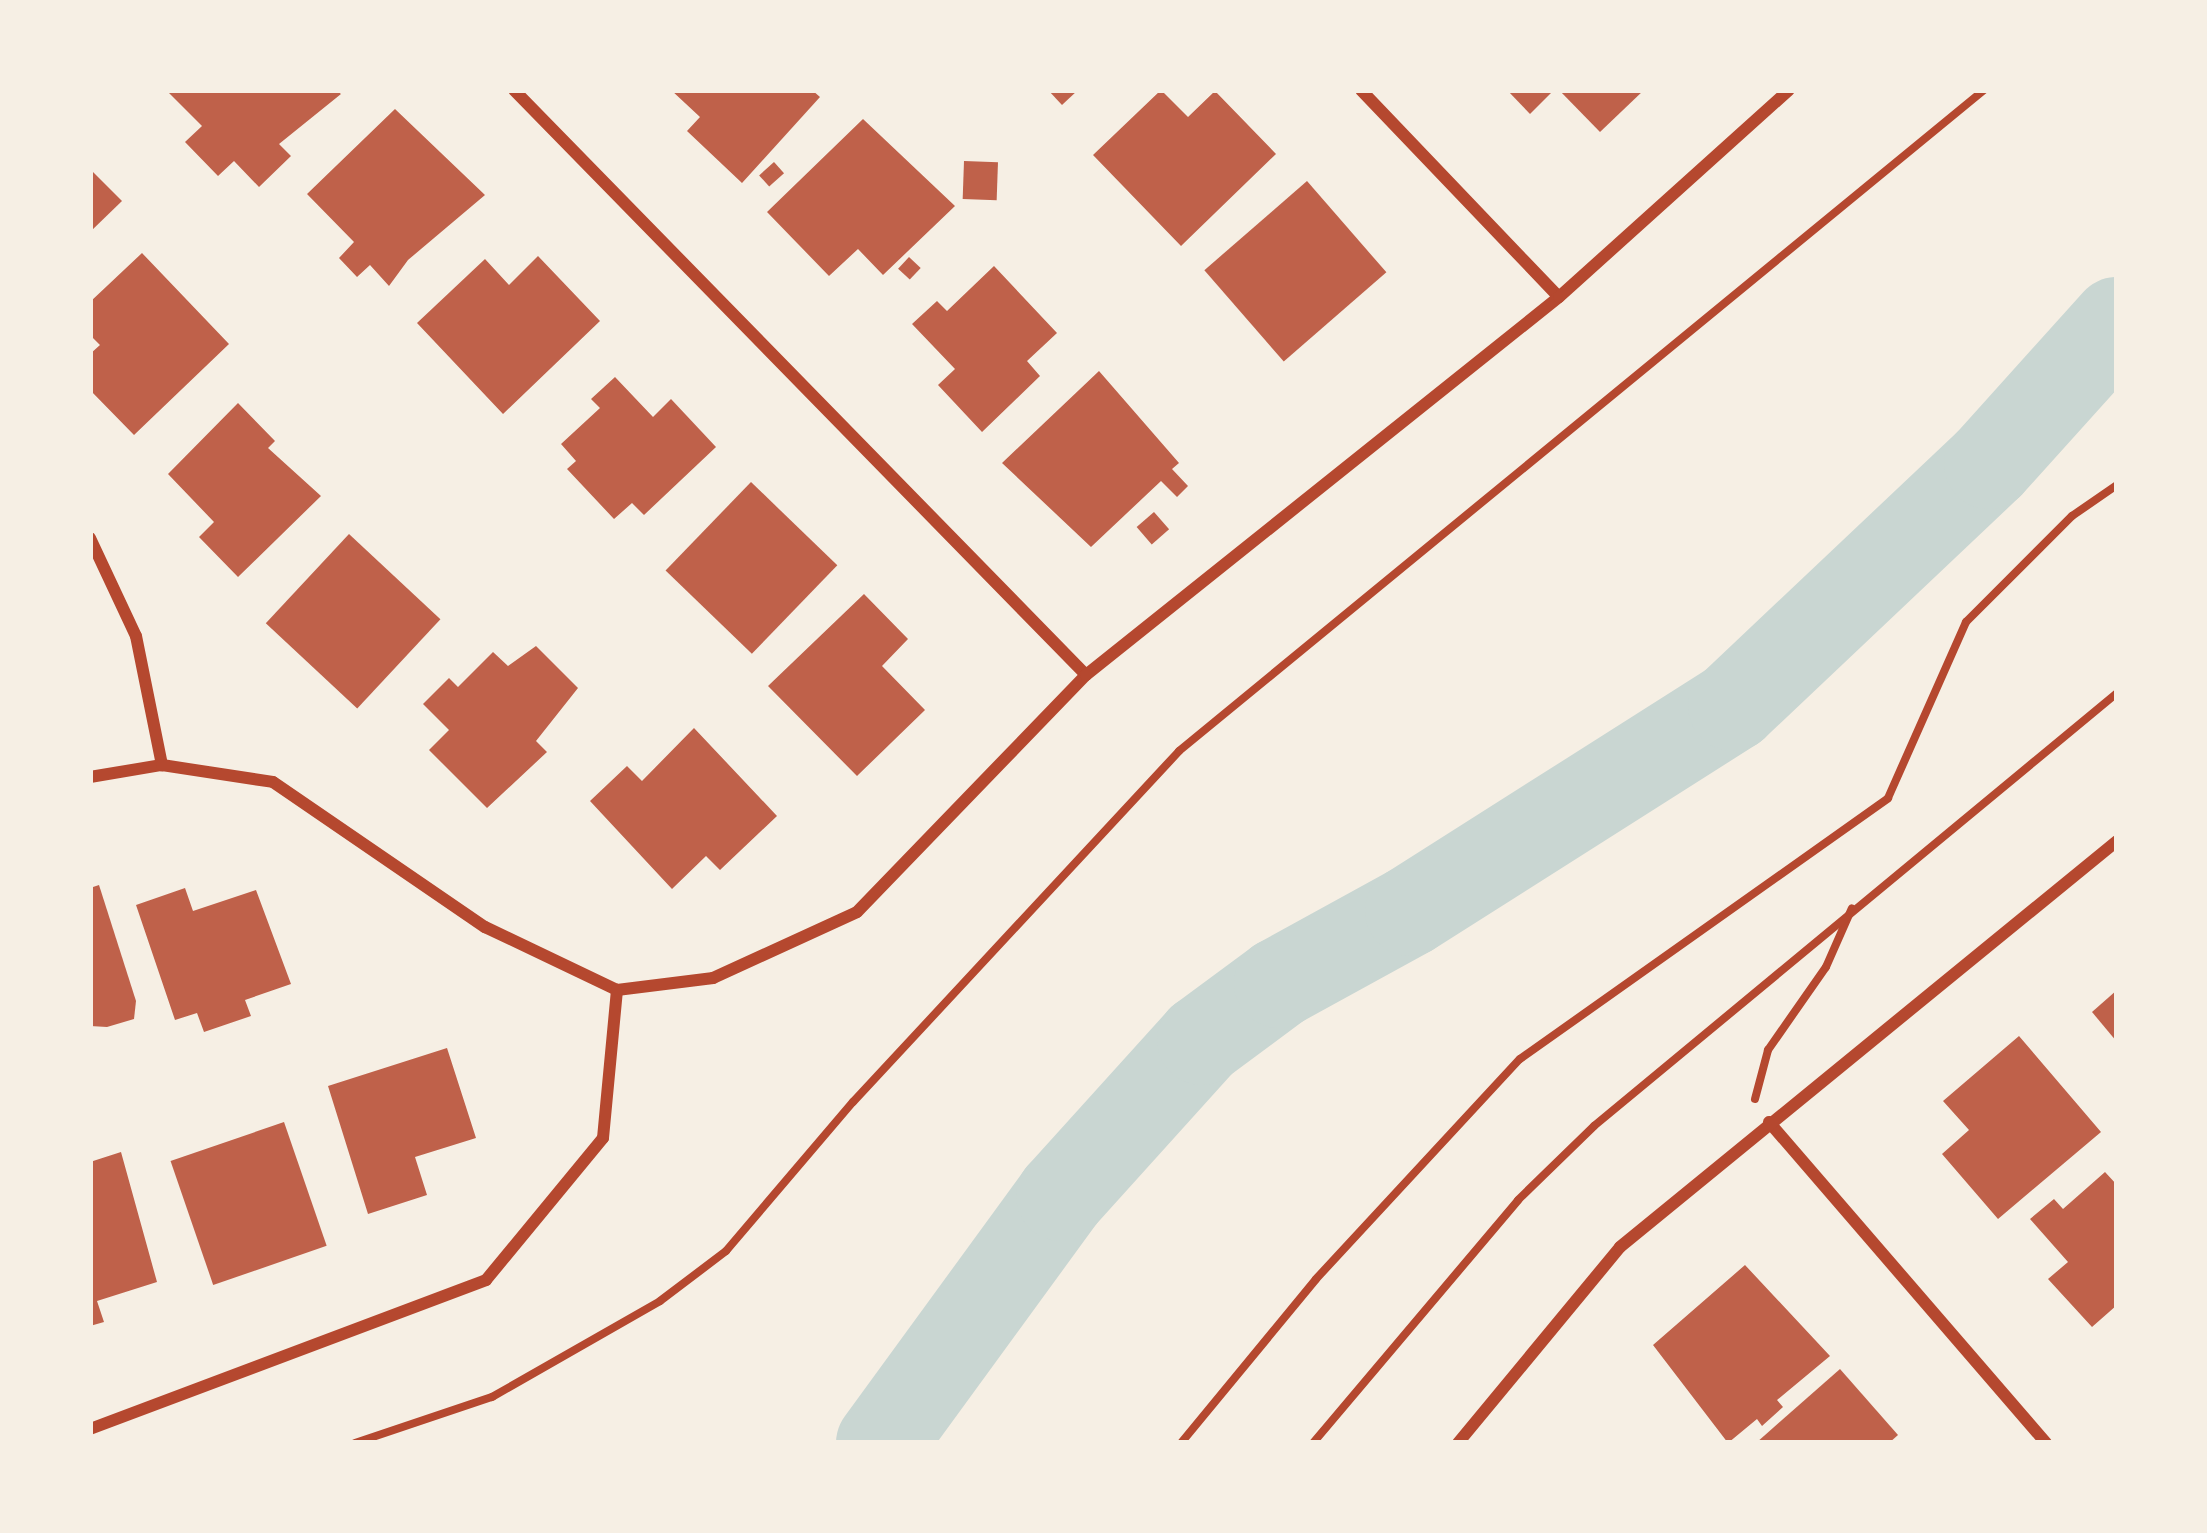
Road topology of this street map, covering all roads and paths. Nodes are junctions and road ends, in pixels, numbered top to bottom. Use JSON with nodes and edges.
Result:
{"nodes":[{"id":1,"x":514,"y":90,"type":"edge"},
{"id":2,"x":1360,"y":90,"type":"edge"},
{"id":3,"x":1789,"y":90,"type":"edge"},
{"id":4,"x":1984,"y":90,"type":"edge"},
{"id":5,"x":1559,"y":296,"type":"junction"},
{"id":6,"x":2117,"y":485,"type":"edge"},
{"id":7,"x":90,"y":538,"type":"edge"},
{"id":8,"x":1087,"y":675,"type":"junction"},
{"id":9,"x":2117,"y":693,"type":"edge"},
{"id":10,"x":162,"y":765,"type":"junction"},
{"id":11,"x":90,"y":777,"type":"edge"},
{"id":12,"x":2117,"y":841,"type":"edge"},
{"id":13,"x":1853,"y":906,"type":"junction"},
{"id":14,"x":617,"y":989,"type":"junction"},
{"id":15,"x":1769,"y":1122,"type":"junction"},
{"id":16,"x":90,"y":1430,"type":"edge"},
{"id":17,"x":355,"y":1443,"type":"edge"},
{"id":18,"x":1181,"y":1443,"type":"edge"},
{"id":19,"x":1313,"y":1443,"type":"edge"},
{"id":20,"x":1458,"y":1443,"type":"edge"},
{"id":21,"x":2046,"y":1443,"type":"edge"}],
"edges":[{"from":1,"to":8,"type":"street"},
{"from":2,"to":5,"type":"street"},
{"from":3,"to":5,"type":"street"},
{"from":4,"to":17,"type":"path"},
{"from":5,"to":8,"type":"street"},
{"from":6,"to":18,"type":"path"},
{"from":7,"to":10,"type":"street"},
{"from":8,"to":14,"type":"street"},
{"from":9,"to":13,"type":"path"},
{"from":10,"to":11,"type":"street"},
{"from":10,"to":14,"type":"street"},
{"from":12,"to":15,"type":"street"},
{"from":13,"to":15,"type":"path"},
{"from":13,"to":19,"type":"path"},
{"from":14,"to":16,"type":"street"},
{"from":15,"to":20,"type":"street"},
{"from":15,"to":21,"type":"street"}]}
